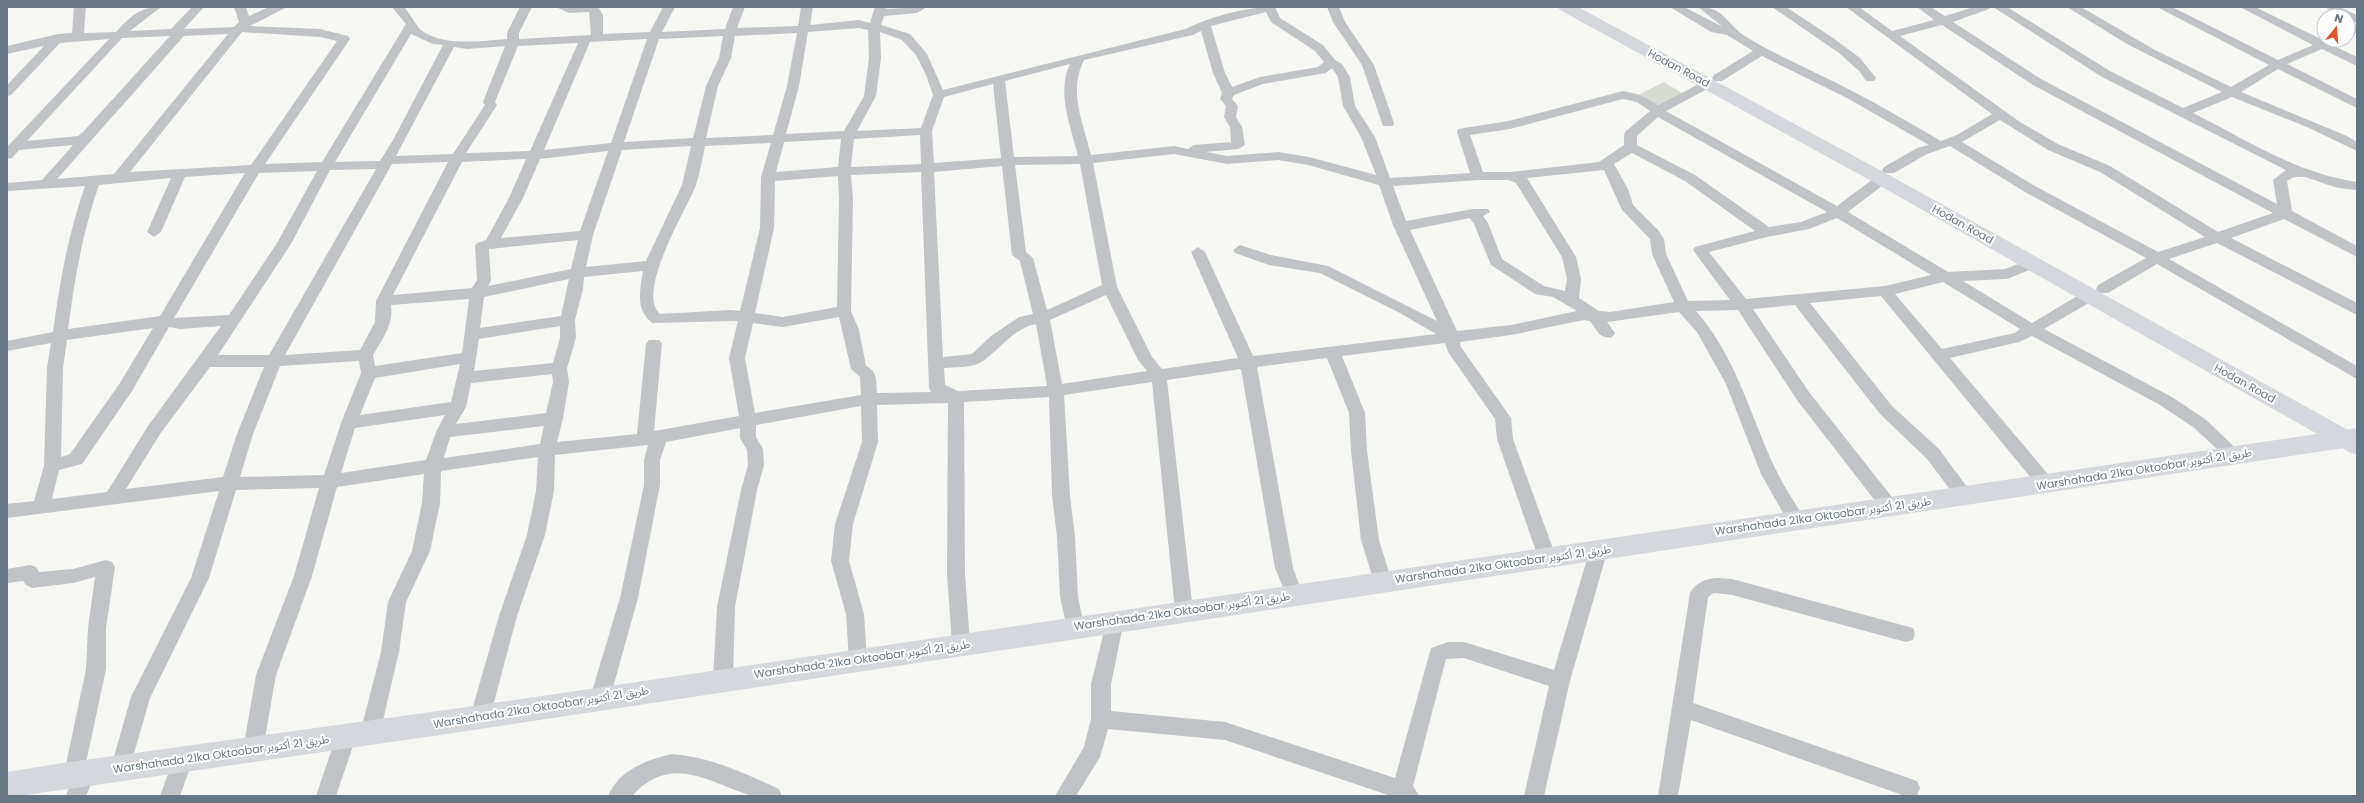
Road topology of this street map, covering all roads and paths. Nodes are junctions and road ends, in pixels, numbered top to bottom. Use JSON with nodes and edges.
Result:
{"nodes":[{"id":1,"x":80,"y":7,"type":"edge"},
{"id":2,"x":155,"y":7,"type":"edge"},
{"id":3,"x":198,"y":7,"type":"edge"},
{"id":4,"x":240,"y":7,"type":"edge"},
{"id":5,"x":282,"y":7,"type":"edge"},
{"id":6,"x":398,"y":7,"type":"edge"},
{"id":7,"x":526,"y":7,"type":"edge"},
{"id":8,"x":562,"y":7,"type":"edge"},
{"id":9,"x":669,"y":7,"type":"edge"},
{"id":10,"x":739,"y":7,"type":"edge"},
{"id":11,"x":807,"y":7,"type":"edge"},
{"id":12,"x":1333,"y":7,"type":"edge"},
{"id":13,"x":1566,"y":7,"type":"edge"},
{"id":14,"x":1586,"y":7,"type":"edge"},
{"id":15,"x":1676,"y":7,"type":"edge"},
{"id":16,"x":1704,"y":7,"type":"edge"},
{"id":17,"x":1778,"y":7,"type":"edge"},
{"id":18,"x":1852,"y":7,"type":"edge"},
{"id":19,"x":1922,"y":7,"type":"edge"},
{"id":20,"x":1985,"y":7,"type":"edge"},
{"id":21,"x":1999,"y":7,"type":"edge"},
{"id":22,"x":2073,"y":7,"type":"edge"},
{"id":23,"x":2163,"y":7,"type":"edge"},
{"id":24,"x":2246,"y":7,"type":"edge"},
{"id":25,"x":2331,"y":7,"type":"edge"},
{"id":26,"x":598,"y":8,"type":"edge"},
{"id":27,"x":923,"y":8,"type":"edge"},
{"id":28,"x":1260,"y":8,"type":"edge"},
{"id":29,"x":880,"y":10,"type":"edge"},
{"id":30,"x":2357,"y":19,"type":"edge"},
{"id":31,"x":1943,"y":21,"type":"junction"},
{"id":32,"x":412,"y":24,"type":"junction"},
{"id":33,"x":1205,"y":24,"type":"junction"},
{"id":34,"x":241,"y":26,"type":"junction"},
{"id":35,"x":874,"y":28,"type":"junction"},
{"id":36,"x":803,"y":29,"type":"junction"},
{"id":37,"x":730,"y":32,"type":"junction"},
{"id":38,"x":1731,"y":32,"type":"junction"},
{"id":39,"x":177,"y":33,"type":"junction"},
{"id":40,"x":119,"y":35,"type":"junction"},
{"id":41,"x":1890,"y":35,"type":"junction"},
{"id":42,"x":78,"y":36,"type":"junction"},
{"id":43,"x":654,"y":36,"type":"junction"},
{"id":44,"x":58,"y":38,"type":"junction"},
{"id":45,"x":591,"y":38,"type":"junction"},
{"id":46,"x":513,"y":42,"type":"junction"},
{"id":47,"x":2316,"y":42,"type":"edge"},
{"id":48,"x":450,"y":44,"type":"junction"},
{"id":49,"x":2318,"y":48,"type":"edge"},
{"id":50,"x":2327,"y":48,"type":"edge"},
{"id":51,"x":7,"y":50,"type":"edge"},
{"id":52,"x":1762,"y":51,"type":"junction"},
{"id":53,"x":1078,"y":58,"type":"junction"},
{"id":54,"x":2357,"y":62,"type":"edge"},
{"id":55,"x":1331,"y":63,"type":"junction"},
{"id":56,"x":2278,"y":64,"type":"junction"},
{"id":57,"x":1870,"y":78,"type":"dead end"},
{"id":58,"x":999,"y":80,"type":"junction"},
{"id":59,"x":1712,"y":81,"type":"junction"},
{"id":60,"x":7,"y":92,"type":"edge"},
{"id":61,"x":2232,"y":92,"type":"junction"},
{"id":62,"x":1228,"y":93,"type":"junction"},
{"id":63,"x":939,"y":95,"type":"junction"},
{"id":64,"x":2357,"y":104,"type":"edge"},
{"id":65,"x":1657,"y":111,"type":"junction"},
{"id":66,"x":2181,"y":113,"type":"junction"},
{"id":67,"x":1999,"y":115,"type":"junction"},
{"id":68,"x":1388,"y":123,"type":"dead end"},
{"id":69,"x":926,"y":131,"type":"junction"},
{"id":70,"x":88,"y":135,"type":"junction"},
{"id":71,"x":848,"y":135,"type":"junction"},
{"id":72,"x":779,"y":139,"type":"junction"},
{"id":73,"x":1945,"y":143,"type":"junction"},
{"id":74,"x":699,"y":144,"type":"junction"},
{"id":75,"x":618,"y":146,"type":"junction"},
{"id":76,"x":1631,"y":147,"type":"junction"},
{"id":77,"x":2357,"y":147,"type":"edge"},
{"id":78,"x":11,"y":151,"type":"edge"},
{"id":79,"x":1168,"y":151,"type":"junction"},
{"id":80,"x":535,"y":155,"type":"junction"},
{"id":81,"x":458,"y":158,"type":"junction"},
{"id":82,"x":1086,"y":160,"type":"junction"},
{"id":83,"x":1009,"y":161,"type":"junction"},
{"id":84,"x":386,"y":163,"type":"junction"},
{"id":85,"x":1607,"y":164,"type":"junction"},
{"id":86,"x":325,"y":166,"type":"junction"},
{"id":87,"x":926,"y":168,"type":"junction"},
{"id":88,"x":254,"y":170,"type":"junction"},
{"id":89,"x":844,"y":171,"type":"junction"},
{"id":90,"x":2298,"y":171,"type":"junction"},
{"id":91,"x":180,"y":173,"type":"junction"},
{"id":92,"x":1885,"y":175,"type":"junction"},
{"id":93,"x":1478,"y":176,"type":"junction"},
{"id":94,"x":1511,"y":176,"type":"junction"},
{"id":95,"x":119,"y":177,"type":"junction"},
{"id":96,"x":768,"y":177,"type":"junction"},
{"id":97,"x":94,"y":181,"type":"junction"},
{"id":98,"x":1384,"y":182,"type":"junction"},
{"id":99,"x":46,"y":184,"type":"junction"},
{"id":100,"x":2357,"y":186,"type":"edge"},
{"id":101,"x":7,"y":187,"type":"edge"},
{"id":102,"x":1838,"y":212,"type":"junction"},
{"id":103,"x":2286,"y":214,"type":"junction"},
{"id":104,"x":1400,"y":226,"type":"junction"},
{"id":105,"x":154,"y":232,"type":"dead end"},
{"id":106,"x":1767,"y":232,"type":"junction"},
{"id":107,"x":586,"y":235,"type":"junction"},
{"id":108,"x":2216,"y":237,"type":"junction"},
{"id":109,"x":491,"y":244,"type":"junction"},
{"id":110,"x":1240,"y":250,"type":"dead end"},
{"id":111,"x":1198,"y":252,"type":"dead end"},
{"id":112,"x":2357,"y":252,"type":"edge"},
{"id":113,"x":2157,"y":258,"type":"junction"},
{"id":114,"x":2032,"y":264,"type":"junction"},
{"id":115,"x":651,"y":266,"type":"junction"},
{"id":116,"x":577,"y":273,"type":"junction"},
{"id":117,"x":1945,"y":277,"type":"junction"},
{"id":118,"x":1110,"y":287,"type":"junction"},
{"id":119,"x":1885,"y":292,"type":"junction"},
{"id":120,"x":2096,"y":292,"type":"junction"},
{"id":121,"x":477,"y":293,"type":"junction"},
{"id":122,"x":1571,"y":300,"type":"junction"},
{"id":123,"x":1799,"y":300,"type":"junction"},
{"id":124,"x":384,"y":301,"type":"junction"},
{"id":125,"x":1742,"y":305,"type":"junction"},
{"id":126,"x":1683,"y":306,"type":"junction"},
{"id":127,"x":2357,"y":310,"type":"edge"},
{"id":128,"x":844,"y":311,"type":"junction"},
{"id":129,"x":1594,"y":315,"type":"junction"},
{"id":130,"x":747,"y":317,"type":"junction"},
{"id":131,"x":1042,"y":318,"type":"junction"},
{"id":132,"x":233,"y":320,"type":"junction"},
{"id":133,"x":567,"y":320,"type":"junction"},
{"id":134,"x":164,"y":321,"type":"junction"},
{"id":135,"x":2031,"y":329,"type":"junction"},
{"id":136,"x":1607,"y":333,"type":"dead end"},
{"id":137,"x":472,"y":335,"type":"junction"},
{"id":138,"x":58,"y":336,"type":"junction"},
{"id":139,"x":1452,"y":336,"type":"junction"},
{"id":140,"x":654,"y":344,"type":"dead end"},
{"id":141,"x":7,"y":346,"type":"edge"},
{"id":142,"x":1332,"y":351,"type":"junction"},
{"id":143,"x":365,"y":354,"type":"junction"},
{"id":144,"x":1938,"y":355,"type":"junction"},
{"id":145,"x":469,"y":357,"type":"junction"},
{"id":146,"x":206,"y":361,"type":"junction"},
{"id":147,"x":274,"y":361,"type":"junction"},
{"id":148,"x":1248,"y":362,"type":"junction"},
{"id":149,"x":936,"y":363,"type":"junction"},
{"id":150,"x":559,"y":368,"type":"junction"},
{"id":151,"x":369,"y":373,"type":"junction"},
{"id":152,"x":2357,"y":373,"type":"edge"},
{"id":153,"x":1159,"y":376,"type":"junction"},
{"id":154,"x":465,"y":378,"type":"junction"},
{"id":155,"x":1055,"y":391,"type":"junction"},
{"id":156,"x":956,"y":397,"type":"junction"},
{"id":157,"x":869,"y":399,"type":"junction"},
{"id":158,"x":458,"y":407,"type":"junction"},
{"id":159,"x":554,"y":418,"type":"junction"},
{"id":160,"x":748,"y":420,"type":"junction"},
{"id":161,"x":350,"y":422,"type":"junction"},
{"id":162,"x":444,"y":432,"type":"junction"},
{"id":163,"x":652,"y":438,"type":"junction"},
{"id":164,"x":2354,"y":438,"type":"edge"},
{"id":165,"x":548,"y":449,"type":"junction"},
{"id":166,"x":2235,"y":455,"type":"junction"},
{"id":167,"x":433,"y":465,"type":"junction"},
{"id":168,"x":52,"y":466,"type":"junction"},
{"id":169,"x":331,"y":481,"type":"junction"},
{"id":170,"x":231,"y":483,"type":"junction"},
{"id":171,"x":2047,"y":485,"type":"junction"},
{"id":172,"x":1964,"y":495,"type":"junction"},
{"id":173,"x":112,"y":498,"type":"junction"},
{"id":174,"x":41,"y":506,"type":"junction"},
{"id":175,"x":1888,"y":506,"type":"junction"},
{"id":176,"x":7,"y":510,"type":"edge"},
{"id":177,"x":1796,"y":520,"type":"junction"},
{"id":178,"x":1599,"y":549,"type":"junction"},
{"id":179,"x":1548,"y":557,"type":"junction"},
{"id":180,"x":7,"y":576,"type":"edge"},
{"id":181,"x":1383,"y":582,"type":"junction"},
{"id":182,"x":1294,"y":595,"type":"junction"},
{"id":183,"x":1184,"y":611,"type":"junction"},
{"id":184,"x":1115,"y":621,"type":"junction"},
{"id":185,"x":1075,"y":627,"type":"junction"},
{"id":186,"x":1906,"y":634,"type":"dead end"},
{"id":187,"x":961,"y":644,"type":"junction"},
{"id":188,"x":858,"y":660,"type":"junction"},
{"id":189,"x":723,"y":678,"type":"junction"},
{"id":190,"x":1560,"y":681,"type":"junction"},
{"id":191,"x":600,"y":698,"type":"junction"},
{"id":192,"x":1683,"y":708,"type":"junction"},
{"id":193,"x":480,"y":717,"type":"junction"},
{"id":194,"x":1101,"y":720,"type":"junction"},
{"id":195,"x":358,"y":735,"type":"junction"},
{"id":196,"x":253,"y":750,"type":"junction"},
{"id":197,"x":183,"y":759,"type":"junction"},
{"id":198,"x":121,"y":767,"type":"junction"},
{"id":199,"x":79,"y":781,"type":"edge"},
{"id":200,"x":7,"y":785,"type":"edge"},
{"id":201,"x":1910,"y":788,"type":"dead end"},
{"id":202,"x":1405,"y":793,"type":"edge"},
{"id":203,"x":170,"y":796,"type":"edge"},
{"id":204,"x":326,"y":796,"type":"edge"},
{"id":205,"x":618,"y":796,"type":"edge"},
{"id":206,"x":772,"y":796,"type":"edge"},
{"id":207,"x":1065,"y":796,"type":"edge"},
{"id":208,"x":1534,"y":796,"type":"edge"},
{"id":209,"x":1668,"y":796,"type":"edge"}],
"edges":[{"from":1,"to":42,"type":"street"},
{"from":2,"to":40,"type":"street"},
{"from":3,"to":39,"type":"street"},
{"from":4,"to":34,"type":"street"},
{"from":5,"to":34,"type":"street"},
{"from":6,"to":32,"type":"street"},
{"from":7,"to":46,"type":"street"},
{"from":8,"to":26,"type":"street"},
{"from":9,"to":43,"type":"street"},
{"from":10,"to":37,"type":"street"},
{"from":11,"to":36,"type":"street"},
{"from":12,"to":68,"type":"street"},
{"from":13,"to":59,"type":"main road","name":"Hodan Road"},
{"from":14,"to":59,"type":"main road","name":"Hodan Road"},
{"from":15,"to":38,"type":"street"},
{"from":16,"to":38,"type":"street"},
{"from":17,"to":57,"type":"street"},
{"from":18,"to":41,"type":"street"},
{"from":19,"to":31,"type":"street"},
{"from":20,"to":31,"type":"street"},
{"from":21,"to":66,"type":"street"},
{"from":22,"to":61,"type":"street"},
{"from":23,"to":56,"type":"street"},
{"from":24,"to":47,"type":"street"},
{"from":25,"to":30,"type":"street"},
{"from":26,"to":45,"type":"street"},
{"from":27,"to":29,"type":"street"},
{"from":28,"to":33,"type":"street"},
{"from":28,"to":55,"type":"street"},
{"from":29,"to":35,"type":"street"},
{"from":31,"to":41,"type":"street"},
{"from":31,"to":103,"type":"street"},
{"from":32,"to":48,"type":"street"},
{"from":32,"to":86,"type":"street"},
{"from":33,"to":53,"type":"street"},
{"from":33,"to":62,"type":"street"},
{"from":34,"to":39,"type":"street"},
{"from":34,"to":88,"type":"street"},
{"from":34,"to":95,"type":"street"},
{"from":35,"to":36,"type":"street"},
{"from":35,"to":63,"type":"street"},
{"from":35,"to":71,"type":"street"},
{"from":36,"to":37,"type":"street"},
{"from":36,"to":72,"type":"street"},
{"from":37,"to":43,"type":"street"},
{"from":37,"to":74,"type":"street"},
{"from":38,"to":52,"type":"street"},
{"from":39,"to":40,"type":"street"},
{"from":39,"to":70,"type":"street"},
{"from":40,"to":42,"type":"street"},
{"from":40,"to":78,"type":"street"},
{"from":41,"to":67,"type":"street"},
{"from":42,"to":44,"type":"street"},
{"from":43,"to":45,"type":"street"},
{"from":43,"to":75,"type":"street"},
{"from":44,"to":51,"type":"street"},
{"from":44,"to":60,"type":"street"},
{"from":45,"to":46,"type":"street"},
{"from":45,"to":80,"type":"street"},
{"from":46,"to":48,"type":"street"},
{"from":46,"to":81,"type":"street"},
{"from":48,"to":84,"type":"street"},
{"from":49,"to":56,"type":"street"},
{"from":50,"to":54,"type":"street"},
{"from":52,"to":59,"type":"street"},
{"from":52,"to":73,"type":"street"},
{"from":53,"to":58,"type":"street"},
{"from":53,"to":82,"type":"street"},
{"from":55,"to":62,"type":"street"},
{"from":55,"to":98,"type":"street"},
{"from":56,"to":61,"type":"street"},
{"from":56,"to":64,"type":"street"},
{"from":58,"to":63,"type":"street"},
{"from":58,"to":83,"type":"street"},
{"from":59,"to":65,"type":"street"},
{"from":59,"to":92,"type":"main road","name":"Hodan Road"},
{"from":61,"to":66,"type":"street"},
{"from":61,"to":77,"type":"street"},
{"from":62,"to":79,"type":"street"},
{"from":63,"to":69,"type":"street"},
{"from":65,"to":76,"type":"street"},
{"from":65,"to":93,"type":"street"},
{"from":65,"to":102,"type":"street"},
{"from":66,"to":90,"type":"street"},
{"from":67,"to":73,"type":"street"},
{"from":67,"to":108,"type":"street"},
{"from":69,"to":71,"type":"street"},
{"from":69,"to":87,"type":"street"},
{"from":70,"to":78,"type":"street"},
{"from":70,"to":99,"type":"street"},
{"from":71,"to":72,"type":"street"},
{"from":71,"to":89,"type":"street"},
{"from":72,"to":74,"type":"street"},
{"from":72,"to":96,"type":"street"},
{"from":73,"to":92,"type":"street"},
{"from":73,"to":113,"type":"street"},
{"from":74,"to":75,"type":"street"},
{"from":74,"to":115,"type":"street"},
{"from":75,"to":80,"type":"street"},
{"from":75,"to":107,"type":"street"},
{"from":76,"to":85,"type":"street"},
{"from":76,"to":106,"type":"street"},
{"from":79,"to":82,"type":"street"},
{"from":79,"to":98,"type":"street"},
{"from":80,"to":81,"type":"street"},
{"from":80,"to":109,"type":"street"},
{"from":81,"to":84,"type":"street"},
{"from":81,"to":124,"type":"street"},
{"from":82,"to":83,"type":"street"},
{"from":82,"to":118,"type":"street"},
{"from":83,"to":87,"type":"street"},
{"from":83,"to":131,"type":"street"},
{"from":84,"to":86,"type":"street"},
{"from":84,"to":147,"type":"street"},
{"from":85,"to":94,"type":"street"},
{"from":85,"to":126,"type":"street"},
{"from":86,"to":88,"type":"street"},
{"from":86,"to":132,"type":"street"},
{"from":87,"to":89,"type":"street"},
{"from":87,"to":149,"type":"street"},
{"from":88,"to":91,"type":"street"},
{"from":88,"to":134,"type":"street"},
{"from":89,"to":96,"type":"street"},
{"from":89,"to":128,"type":"street"},
{"from":90,"to":100,"type":"street"},
{"from":90,"to":103,"type":"street"},
{"from":91,"to":95,"type":"street"},
{"from":91,"to":105,"type":"street"},
{"from":92,"to":102,"type":"street"},
{"from":92,"to":114,"type":"main road","name":"Hodan Road"},
{"from":92,"to":120,"type":"main road","name":"Hodan Road"},
{"from":93,"to":94,"type":"street"},
{"from":93,"to":98,"type":"street"},
{"from":94,"to":122,"type":"street"},
{"from":95,"to":97,"type":"street"},
{"from":96,"to":130,"type":"street"},
{"from":97,"to":99,"type":"street"},
{"from":97,"to":138,"type":"street"},
{"from":98,"to":104,"type":"street"},
{"from":99,"to":101,"type":"street"},
{"from":102,"to":106,"type":"street"},
{"from":102,"to":117,"type":"street"},
{"from":103,"to":108,"type":"street"},
{"from":103,"to":112,"type":"street"},
{"from":104,"to":122,"type":"street"},
{"from":104,"to":139,"type":"street"},
{"from":106,"to":125,"type":"street"},
{"from":107,"to":109,"type":"street"},
{"from":107,"to":116,"type":"street"},
{"from":108,"to":113,"type":"street"},
{"from":108,"to":127,"type":"street"},
{"from":109,"to":121,"type":"street"},
{"from":110,"to":139,"type":"street"},
{"from":111,"to":148,"type":"street"},
{"from":113,"to":120,"type":"street"},
{"from":113,"to":152,"type":"street"},
{"from":114,"to":117,"type":"street"},
{"from":114,"to":120,"type":"main road","name":"Hodan Road"},
{"from":115,"to":116,"type":"street"},
{"from":115,"to":130,"type":"street"},
{"from":116,"to":121,"type":"street"},
{"from":116,"to":133,"type":"street"},
{"from":117,"to":119,"type":"street"},
{"from":117,"to":135,"type":"street"},
{"from":118,"to":131,"type":"street"},
{"from":118,"to":153,"type":"street"},
{"from":119,"to":123,"type":"street"},
{"from":119,"to":144,"type":"street"},
{"from":120,"to":135,"type":"street"},
{"from":120,"to":164,"type":"main road","name":"Hodan Road"},
{"from":121,"to":124,"type":"street"},
{"from":121,"to":137,"type":"street"},
{"from":122,"to":129,"type":"street"},
{"from":123,"to":125,"type":"street"},
{"from":123,"to":172,"type":"street"},
{"from":124,"to":143,"type":"street"},
{"from":125,"to":126,"type":"street"},
{"from":125,"to":175,"type":"street"},
{"from":126,"to":129,"type":"street"},
{"from":126,"to":177,"type":"street"},
{"from":128,"to":130,"type":"street"},
{"from":128,"to":157,"type":"street"},
{"from":129,"to":136,"type":"street"},
{"from":129,"to":139,"type":"street"},
{"from":130,"to":160,"type":"street"},
{"from":131,"to":149,"type":"street"},
{"from":131,"to":155,"type":"street"},
{"from":132,"to":134,"type":"street"},
{"from":132,"to":146,"type":"street"},
{"from":133,"to":137,"type":"street"},
{"from":133,"to":150,"type":"street"},
{"from":134,"to":138,"type":"street"},
{"from":134,"to":168,"type":"street"},
{"from":135,"to":144,"type":"street"},
{"from":135,"to":166,"type":"street"},
{"from":137,"to":145,"type":"street"},
{"from":138,"to":141,"type":"street"},
{"from":138,"to":168,"type":"street"},
{"from":139,"to":142,"type":"street"},
{"from":139,"to":179,"type":"street"},
{"from":140,"to":163,"type":"street"},
{"from":142,"to":148,"type":"street"},
{"from":142,"to":181,"type":"street"},
{"from":143,"to":147,"type":"street"},
{"from":143,"to":151,"type":"street"},
{"from":144,"to":171,"type":"street"},
{"from":145,"to":151,"type":"street"},
{"from":145,"to":154,"type":"street"},
{"from":146,"to":147,"type":"street"},
{"from":146,"to":173,"type":"street"},
{"from":147,"to":170,"type":"street"},
{"from":148,"to":153,"type":"street"},
{"from":148,"to":182,"type":"street"},
{"from":149,"to":156,"type":"street"},
{"from":150,"to":154,"type":"street"},
{"from":150,"to":159,"type":"street"},
{"from":151,"to":161,"type":"street"},
{"from":153,"to":155,"type":"street"},
{"from":153,"to":183,"type":"street"},
{"from":154,"to":158,"type":"street"},
{"from":155,"to":156,"type":"street"},
{"from":155,"to":185,"type":"street"},
{"from":156,"to":157,"type":"street"},
{"from":156,"to":187,"type":"street"},
{"from":157,"to":160,"type":"street"},
{"from":157,"to":188,"type":"street"},
{"from":158,"to":161,"type":"street"},
{"from":158,"to":162,"type":"street"},
{"from":159,"to":162,"type":"street"},
{"from":159,"to":165,"type":"street"},
{"from":160,"to":163,"type":"street"},
{"from":160,"to":189,"type":"street"},
{"from":161,"to":169,"type":"street"},
{"from":162,"to":167,"type":"street"},
{"from":163,"to":165,"type":"street"},
{"from":163,"to":191,"type":"street"},
{"from":164,"to":166,"type":"main road","name":"Warshahada 21ka Oktoobar طريق 21 أكتوبر"},
{"from":165,"to":167,"type":"street"},
{"from":165,"to":193,"type":"street"},
{"from":166,"to":171,"type":"main road","name":"Warshahada 21ka Oktoobar طريق 21 أكتوبر"},
{"from":167,"to":169,"type":"street"},
{"from":167,"to":195,"type":"street"},
{"from":168,"to":174,"type":"street"},
{"from":169,"to":170,"type":"street"},
{"from":169,"to":196,"type":"street"},
{"from":170,"to":173,"type":"street"},
{"from":170,"to":198,"type":"street"},
{"from":171,"to":172,"type":"main road","name":"Warshahada 21ka Oktoobar طريق 21 أكتوبر"},
{"from":172,"to":175,"type":"main road","name":"Warshahada 21ka Oktoobar طريق 21 أكتوبر"},
{"from":173,"to":174,"type":"street"},
{"from":174,"to":176,"type":"street"},
{"from":175,"to":177,"type":"main road","name":"Warshahada 21ka Oktoobar طريق 21 أكتوبر"},
{"from":177,"to":178,"type":"main road","name":"Warshahada 21ka Oktoobar طريق 21 أكتوبر"},
{"from":178,"to":179,"type":"main road","name":"Warshahada 21ka Oktoobar طريق 21 أكتوبر"},
{"from":178,"to":190,"type":"street"},
{"from":179,"to":181,"type":"main road","name":"Warshahada 21ka Oktoobar طريق 21 أكتوبر"},
{"from":180,"to":199,"type":"street"},
{"from":181,"to":182,"type":"main road","name":"Warshahada 21ka Oktoobar طريق 21 أكتوبر"},
{"from":182,"to":183,"type":"main road","name":"Warshahada 21ka Oktoobar طريق 21 أكتوبر"},
{"from":183,"to":184,"type":"main road","name":"Warshahada 21ka Oktoobar طريق 21 أكتوبر"},
{"from":184,"to":185,"type":"main road","name":"Warshahada 21ka Oktoobar طريق 21 أكتوبر"},
{"from":184,"to":194,"type":"street"},
{"from":185,"to":187,"type":"main road","name":"Warshahada 21ka Oktoobar طريق 21 أكتوبر"},
{"from":186,"to":192,"type":"street"},
{"from":187,"to":188,"type":"main road","name":"Warshahada 21ka Oktoobar طريق 21 أكتوبر"},
{"from":188,"to":189,"type":"main road","name":"Warshahada 21ka Oktoobar طريق 21 أكتوبر"},
{"from":189,"to":191,"type":"main road","name":"Warshahada 21ka Oktoobar طريق 21 أكتوبر"},
{"from":190,"to":202,"type":"street"},
{"from":190,"to":208,"type":"street"},
{"from":191,"to":193,"type":"main road","name":"Warshahada 21ka Oktoobar طريق 21 أكتوبر"},
{"from":192,"to":201,"type":"street"},
{"from":192,"to":209,"type":"street"},
{"from":193,"to":195,"type":"main road","name":"Warshahada 21ka Oktoobar طريق 21 أكتوبر"},
{"from":194,"to":202,"type":"street"},
{"from":194,"to":207,"type":"street"},
{"from":195,"to":196,"type":"main road","name":"Warshahada 21ka Oktoobar طريق 21 أكتوبر"},
{"from":195,"to":204,"type":"street"},
{"from":196,"to":197,"type":"main road","name":"Warshahada 21ka Oktoobar طريق 21 أكتوبر"},
{"from":197,"to":198,"type":"main road","name":"Warshahada 21ka Oktoobar طريق 21 أكتوبر"},
{"from":197,"to":203,"type":"street"},
{"from":198,"to":199,"type":"main road","name":"Warshahada 21ka Oktoobar طريق 21 أكتوبر"},
{"from":199,"to":200,"type":"main road","name":"Warshahada 21ka Oktoobar طريق 21 أكتوبر"},
{"from":205,"to":206,"type":"street"}]}
